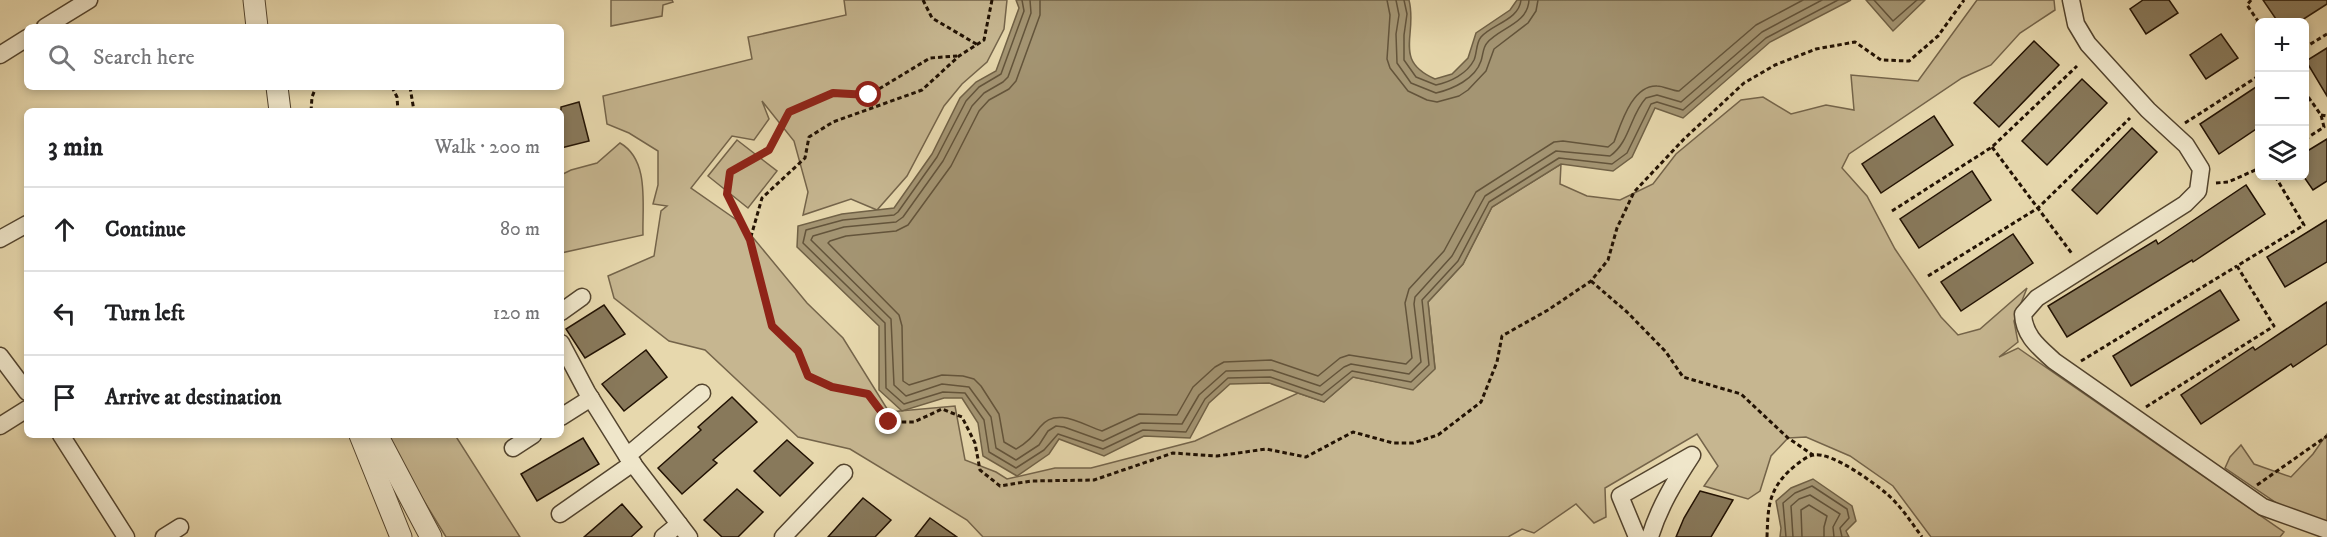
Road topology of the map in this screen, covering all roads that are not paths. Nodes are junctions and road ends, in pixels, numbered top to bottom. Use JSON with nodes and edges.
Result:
{"nodes":[{"id":1,"x":89,"y":0,"type":"edge"},
{"id":2,"x":254,"y":0,"type":"edge"},
{"id":3,"x":269,"y":0,"type":"edge"},
{"id":4,"x":2071,"y":0,"type":"edge"},
{"id":5,"x":50,"y":24,"type":"edge"},
{"id":6,"x":257,"y":24,"type":"edge"},
{"id":7,"x":270,"y":24,"type":"edge"},
{"id":8,"x":24,"y":40,"type":"edge"},
{"id":9,"x":0,"y":55,"type":"edge"},
{"id":10,"x":262,"y":90,"type":"edge"},
{"id":11,"x":277,"y":90,"type":"edge"},
{"id":12,"x":265,"y":108,"type":"edge"},
{"id":13,"x":280,"y":108,"type":"edge"},
{"id":14,"x":24,"y":226,"type":"edge"},
{"id":15,"x":0,"y":239,"type":"edge"},
{"id":16,"x":582,"y":297,"type":"dead end"},
{"id":17,"x":564,"y":310,"type":"edge"},
{"id":18,"x":564,"y":349,"type":"edge"},
{"id":19,"x":0,"y":356,"type":"edge"},
{"id":20,"x":24,"y":388,"type":"edge"},
{"id":21,"x":702,"y":393,"type":"dead end"},
{"id":22,"x":591,"y":398,"type":"junction"},
{"id":23,"x":24,"y":411,"type":"edge"},
{"id":24,"x":564,"y":415,"type":"edge"},
{"id":25,"x":0,"y":426,"type":"edge"},
{"id":26,"x":63,"y":438,"type":"edge"},
{"id":27,"x":361,"y":438,"type":"edge"},
{"id":28,"x":379,"y":438,"type":"edge"},
{"id":29,"x":528,"y":438,"type":"edge"},
{"id":30,"x":513,"y":448,"type":"dead end"},
{"id":31,"x":630,"y":459,"type":"junction"},
{"id":32,"x":844,"y":473,"type":"dead end"},
{"id":33,"x":560,"y":514,"type":"dead end"},
{"id":34,"x":180,"y":527,"type":"dead end"},
{"id":35,"x":684,"y":530,"type":"edge"},
{"id":36,"x":2327,"y":530,"type":"edge"},
{"id":37,"x":126,"y":537,"type":"edge"},
{"id":38,"x":164,"y":537,"type":"edge"},
{"id":39,"x":401,"y":537,"type":"edge"},
{"id":40,"x":431,"y":537,"type":"edge"},
{"id":41,"x":663,"y":537,"type":"edge"},
{"id":42,"x":783,"y":537,"type":"edge"},
{"id":43,"x":1637,"y":537,"type":"edge"},
{"id":44,"x":1650,"y":537,"type":"edge"}],
"edges":[{"from":1,"to":5,"type":"street"},
{"from":2,"to":6,"type":"street"},
{"from":3,"to":7,"type":"street"},
{"from":4,"to":36,"type":"street"},
{"from":8,"to":9,"type":"street"},
{"from":10,"to":12,"type":"street"},
{"from":11,"to":13,"type":"street"},
{"from":14,"to":15,"type":"street"},
{"from":16,"to":17,"type":"street"},
{"from":18,"to":22,"type":"street"},
{"from":19,"to":20,"type":"street"},
{"from":21,"to":31,"type":"street"},
{"from":22,"to":24,"type":"street"},
{"from":22,"to":31,"type":"street"},
{"from":23,"to":25,"type":"street"},
{"from":26,"to":37,"type":"street"},
{"from":27,"to":39,"type":"street"},
{"from":28,"to":40,"type":"street"},
{"from":29,"to":30,"type":"street"},
{"from":31,"to":33,"type":"street"},
{"from":31,"to":35,"type":"street"},
{"from":32,"to":42,"type":"street"},
{"from":34,"to":38,"type":"street"},
{"from":35,"to":41,"type":"street"},
{"from":43,"to":44,"type":"street"}]}
